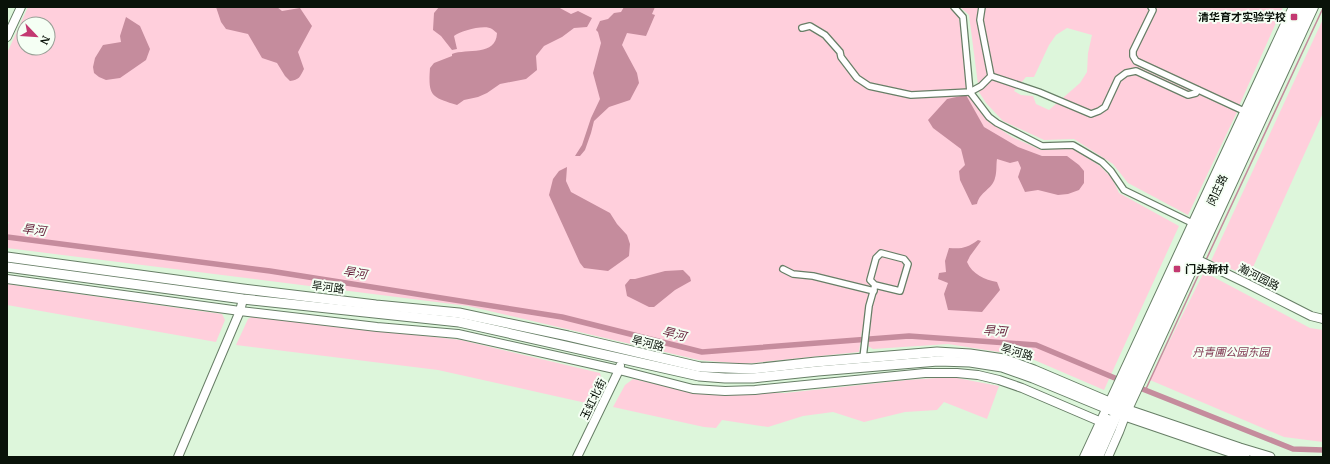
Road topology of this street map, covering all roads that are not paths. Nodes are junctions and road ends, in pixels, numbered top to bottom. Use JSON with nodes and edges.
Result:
{"nodes":[{"id":1,"x":21,"y":7,"type":"edge"},
{"id":2,"x":954,"y":7,"type":"edge"},
{"id":3,"x":982,"y":7,"type":"edge"},
{"id":4,"x":1151,"y":7,"type":"edge"},
{"id":5,"x":1293,"y":7,"type":"edge"},
{"id":6,"x":1300,"y":7,"type":"edge"},
{"id":7,"x":1307,"y":7,"type":"edge"},
{"id":8,"x":1314,"y":7,"type":"edge"},
{"id":9,"x":802,"y":28,"type":"dead end"},
{"id":10,"x":7,"y":37,"type":"edge"},
{"id":11,"x":991,"y":76,"type":"junction"},
{"id":12,"x":1198,"y":90,"type":"junction"},
{"id":13,"x":970,"y":92,"type":"junction"},
{"id":14,"x":1248,"y":113,"type":"junction"},
{"id":15,"x":1196,"y":225,"type":"junction"},
{"id":16,"x":7,"y":257,"type":"edge"},
{"id":17,"x":1199,"y":260,"type":"junction"},
{"id":18,"x":7,"y":266,"type":"edge"},
{"id":19,"x":783,"y":269,"type":"dead end"},
{"id":20,"x":7,"y":279,"type":"edge"},
{"id":21,"x":198,"y":288,"type":"junction"},
{"id":22,"x":875,"y":288,"type":"junction"},
{"id":23,"x":243,"y":299,"type":"junction"},
{"id":24,"x":288,"y":299,"type":"junction"},
{"id":25,"x":240,"y":311,"type":"junction"},
{"id":26,"x":1323,"y":319,"type":"edge"},
{"id":27,"x":623,"y":349,"type":"junction"},
{"id":28,"x":863,"y":355,"type":"junction"},
{"id":29,"x":621,"y":359,"type":"junction"},
{"id":30,"x":686,"y":369,"type":"junction"},
{"id":31,"x":619,"y":370,"type":"junction"},
{"id":32,"x":1131,"y":378,"type":"junction"},
{"id":33,"x":1123,"y":395,"type":"junction"},
{"id":34,"x":1117,"y":409,"type":"junction"},
{"id":35,"x":1103,"y":423,"type":"junction"},
{"id":36,"x":178,"y":457,"type":"edge"},
{"id":37,"x":577,"y":457,"type":"edge"},
{"id":38,"x":1084,"y":457,"type":"edge"},
{"id":39,"x":1091,"y":457,"type":"edge"},
{"id":40,"x":1099,"y":457,"type":"edge"},
{"id":41,"x":1108,"y":457,"type":"edge"},
{"id":42,"x":1245,"y":457,"type":"edge"},
{"id":43,"x":1270,"y":457,"type":"edge"}],
"edges":[{"from":1,"to":10,"type":"street"},
{"from":2,"to":13,"type":"street"},
{"from":3,"to":11,"type":"street"},
{"from":4,"to":12,"type":"street"},
{"from":5,"to":14,"type":"street","name":"闵庄路"},
{"from":6,"to":14,"type":"street","name":"闵庄路"},
{"from":7,"to":17,"type":"street","name":"闵庄路"},
{"from":8,"to":17,"type":"street","name":"闵庄路"},
{"from":9,"to":13,"type":"street"},
{"from":11,"to":12,"type":"street"},
{"from":11,"to":13,"type":"street"},
{"from":12,"to":14,"type":"street"},
{"from":13,"to":15,"type":"street"},
{"from":14,"to":15,"type":"street","name":"闵庄路"},
{"from":15,"to":17,"type":"street"},
{"from":15,"to":32,"type":"street","name":"闵庄路"},
{"from":16,"to":21,"type":"main road","name":"旱河路"},
{"from":17,"to":26,"type":"street","name":"瀚河园路"},
{"from":17,"to":32,"type":"street","name":"闵庄路"},
{"from":18,"to":21,"type":"main road","name":"旱河路"},
{"from":19,"to":22,"type":"street"},
{"from":20,"to":25,"type":"street"},
{"from":21,"to":23,"type":"main road","name":"旱河路"},
{"from":21,"to":24,"type":"main road","name":"旱河路"},
{"from":22,"to":22,"type":"street"},
{"from":22,"to":28,"type":"street"},
{"from":23,"to":24,"type":"main road","name":"旱河路"},
{"from":23,"to":25,"type":"street"},
{"from":24,"to":27,"type":"main road","name":"旱河路"},
{"from":24,"to":29,"type":"main road","name":"旱河路"},
{"from":25,"to":31,"type":"street"},
{"from":25,"to":36,"type":"street"},
{"from":27,"to":29,"type":"street","name":"玉虹北街"},
{"from":27,"to":30,"type":"main road","name":"旱河路"},
{"from":28,"to":30,"type":"main road","name":"旱河路"},
{"from":28,"to":34,"type":"main road","name":"旱河路"},
{"from":29,"to":30,"type":"main road","name":"旱河路"},
{"from":29,"to":31,"type":"street","name":"玉虹北街"},
{"from":30,"to":34,"type":"main road","name":"旱河路"},
{"from":31,"to":35,"type":"street"},
{"from":31,"to":37,"type":"street","name":"玉虹北街"},
{"from":32,"to":33,"type":"street"},
{"from":32,"to":33,"type":"street"},
{"from":33,"to":34,"type":"street"},
{"from":33,"to":34,"type":"street"},
{"from":34,"to":35,"type":"street"},
{"from":34,"to":35,"type":"street"},
{"from":34,"to":40,"type":"street"},
{"from":34,"to":41,"type":"street"},
{"from":34,"to":42,"type":"main road","name":"旱河路"},
{"from":34,"to":43,"type":"main road","name":"旱河路"},
{"from":35,"to":38,"type":"street"},
{"from":35,"to":39,"type":"street"}]}
